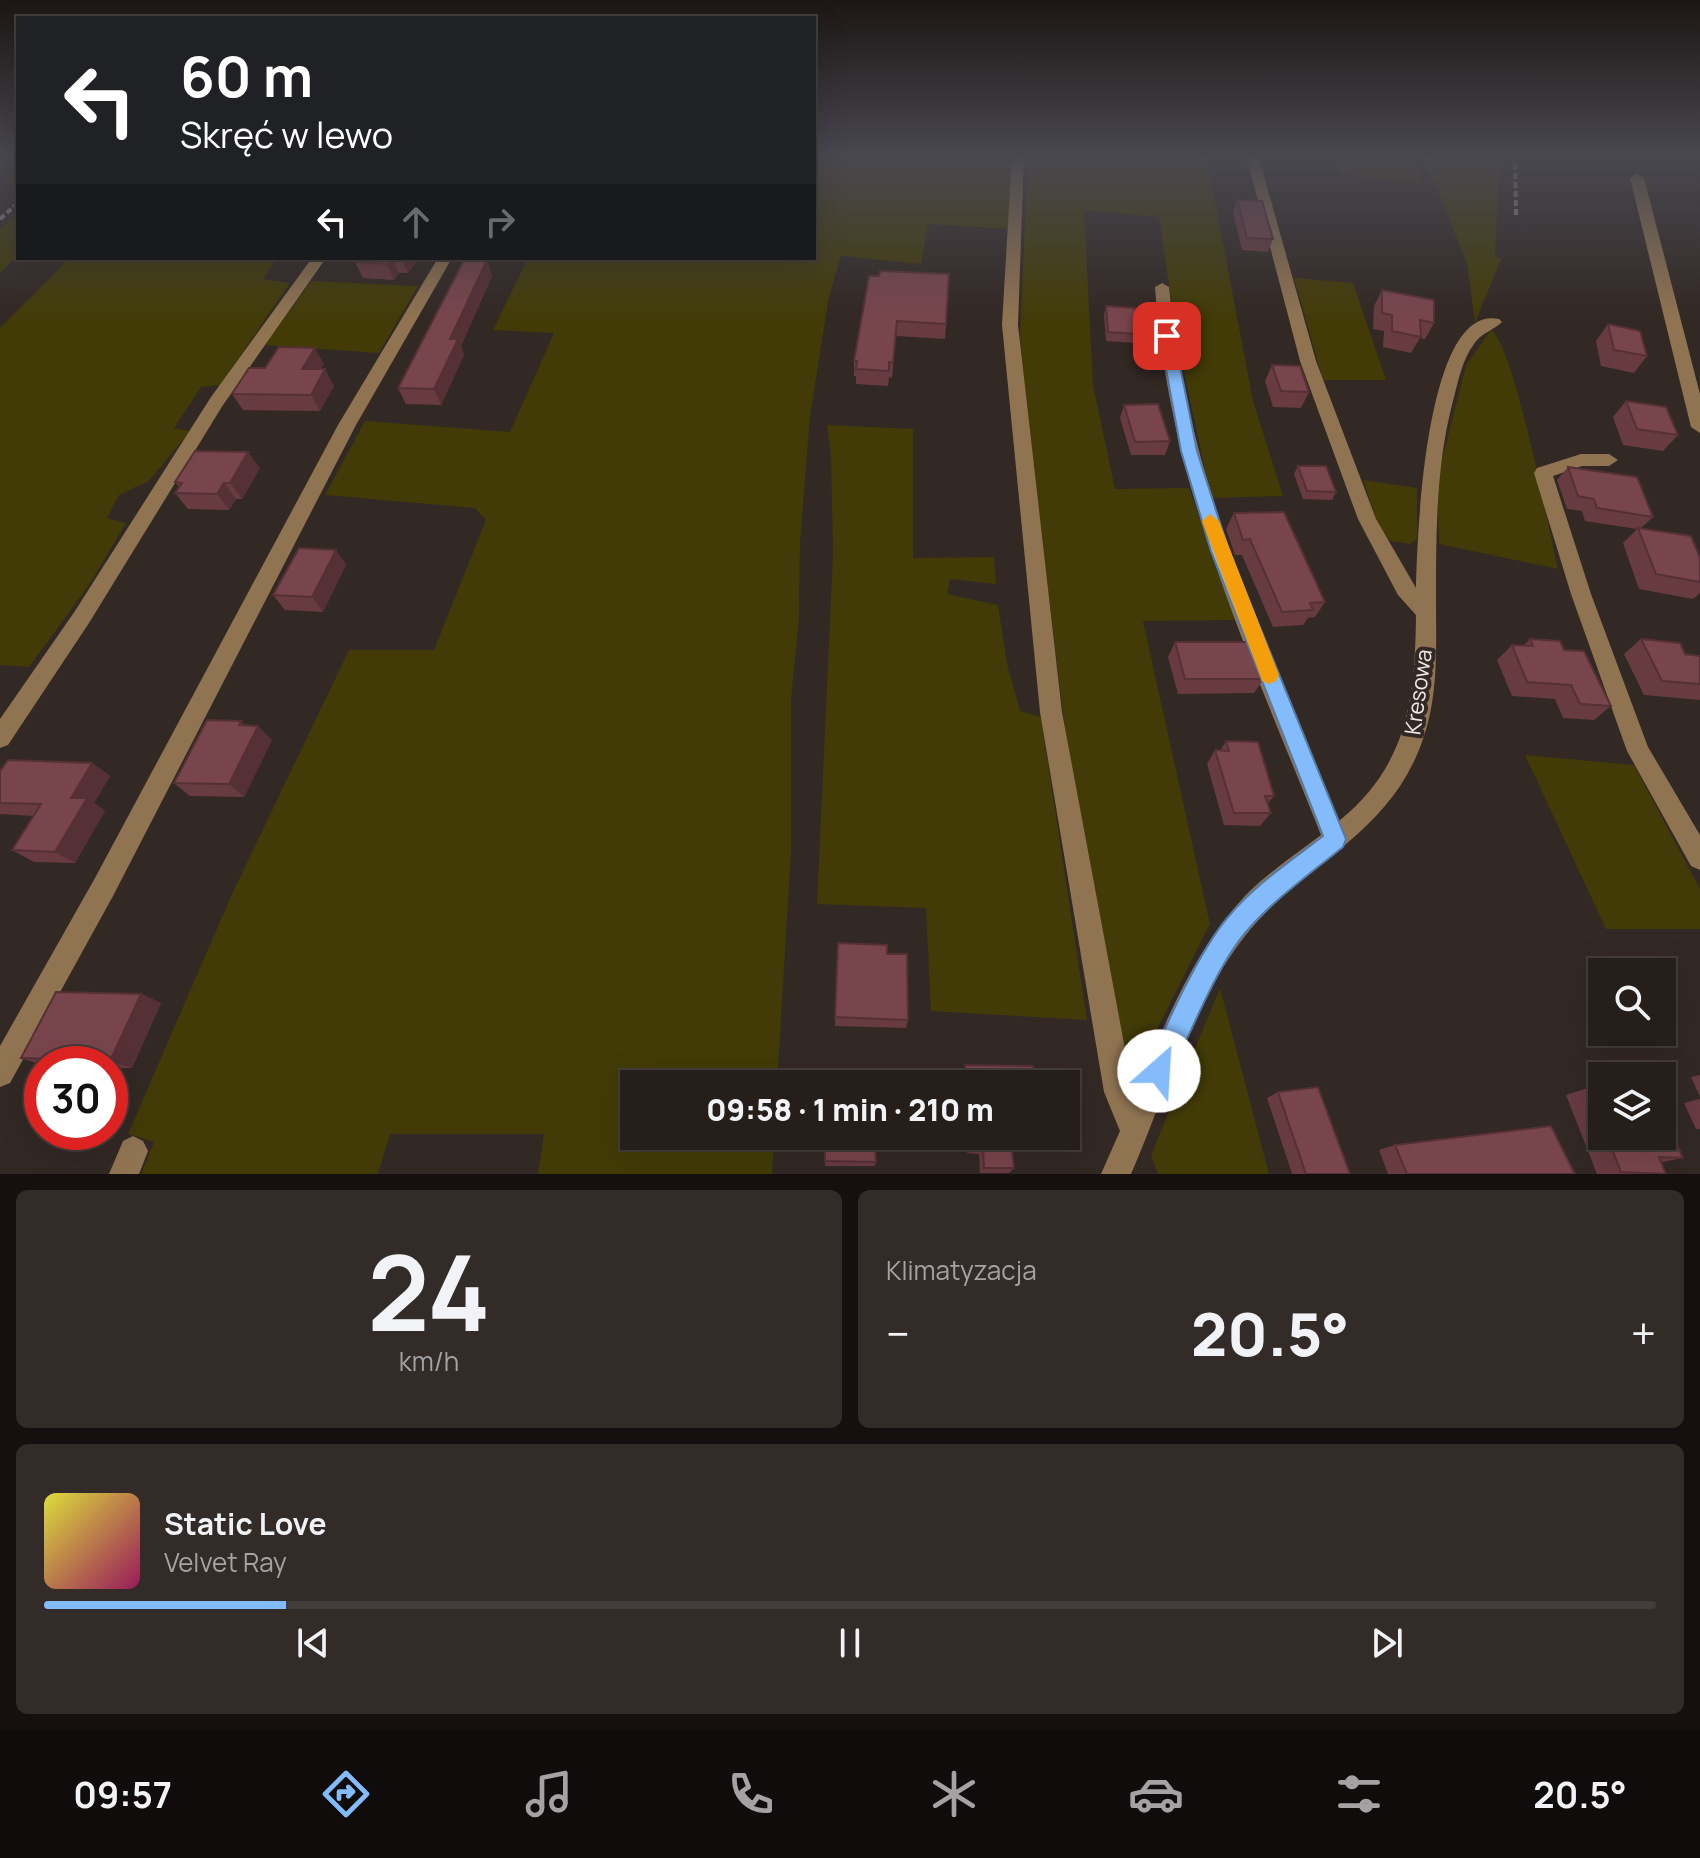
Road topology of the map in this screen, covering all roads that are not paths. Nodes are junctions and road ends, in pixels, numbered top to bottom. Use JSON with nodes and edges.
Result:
{"nodes":[{"id":1,"x":1015,"y":210,"type":"edge"},
{"id":2,"x":1267,"y":210,"type":"edge"},
{"id":3,"x":1645,"y":210,"type":"edge"},
{"id":4,"x":318,"y":260,"type":"edge"},
{"id":5,"x":444,"y":260,"type":"edge"},
{"id":6,"x":1162,"y":287,"type":"dead end"},
{"id":7,"x":1494,"y":322,"type":"dead end"},
{"id":8,"x":1700,"y":427,"type":"edge"},
{"id":9,"x":1609,"y":460,"type":"dead end"},
{"id":10,"x":1426,"y":613,"type":"junction"},
{"id":11,"x":0,"y":738,"type":"edge"},
{"id":12,"x":1335,"y":839,"type":"junction"},
{"id":13,"x":1700,"y":858,"type":"edge"},
{"id":14,"x":0,"y":1073,"type":"edge"},
{"id":15,"x":1135,"y":1133,"type":"junction"},
{"id":16,"x":1116,"y":1174,"type":"edge"}],
"edges":[{"from":1,"to":15,"type":"street"},
{"from":2,"to":10,"type":"street"},
{"from":3,"to":8,"type":"street"},
{"from":4,"to":11,"type":"street"},
{"from":5,"to":14,"type":"street"},
{"from":6,"to":12,"type":"street"},
{"from":7,"to":10,"type":"street","name":"Kresowa"},
{"from":9,"to":13,"type":"street"},
{"from":10,"to":12,"type":"street","name":"Kresowa"},
{"from":12,"to":15,"type":"street","name":"Kresowa"},
{"from":15,"to":16,"type":"street","name":"Kresowa"}]}
